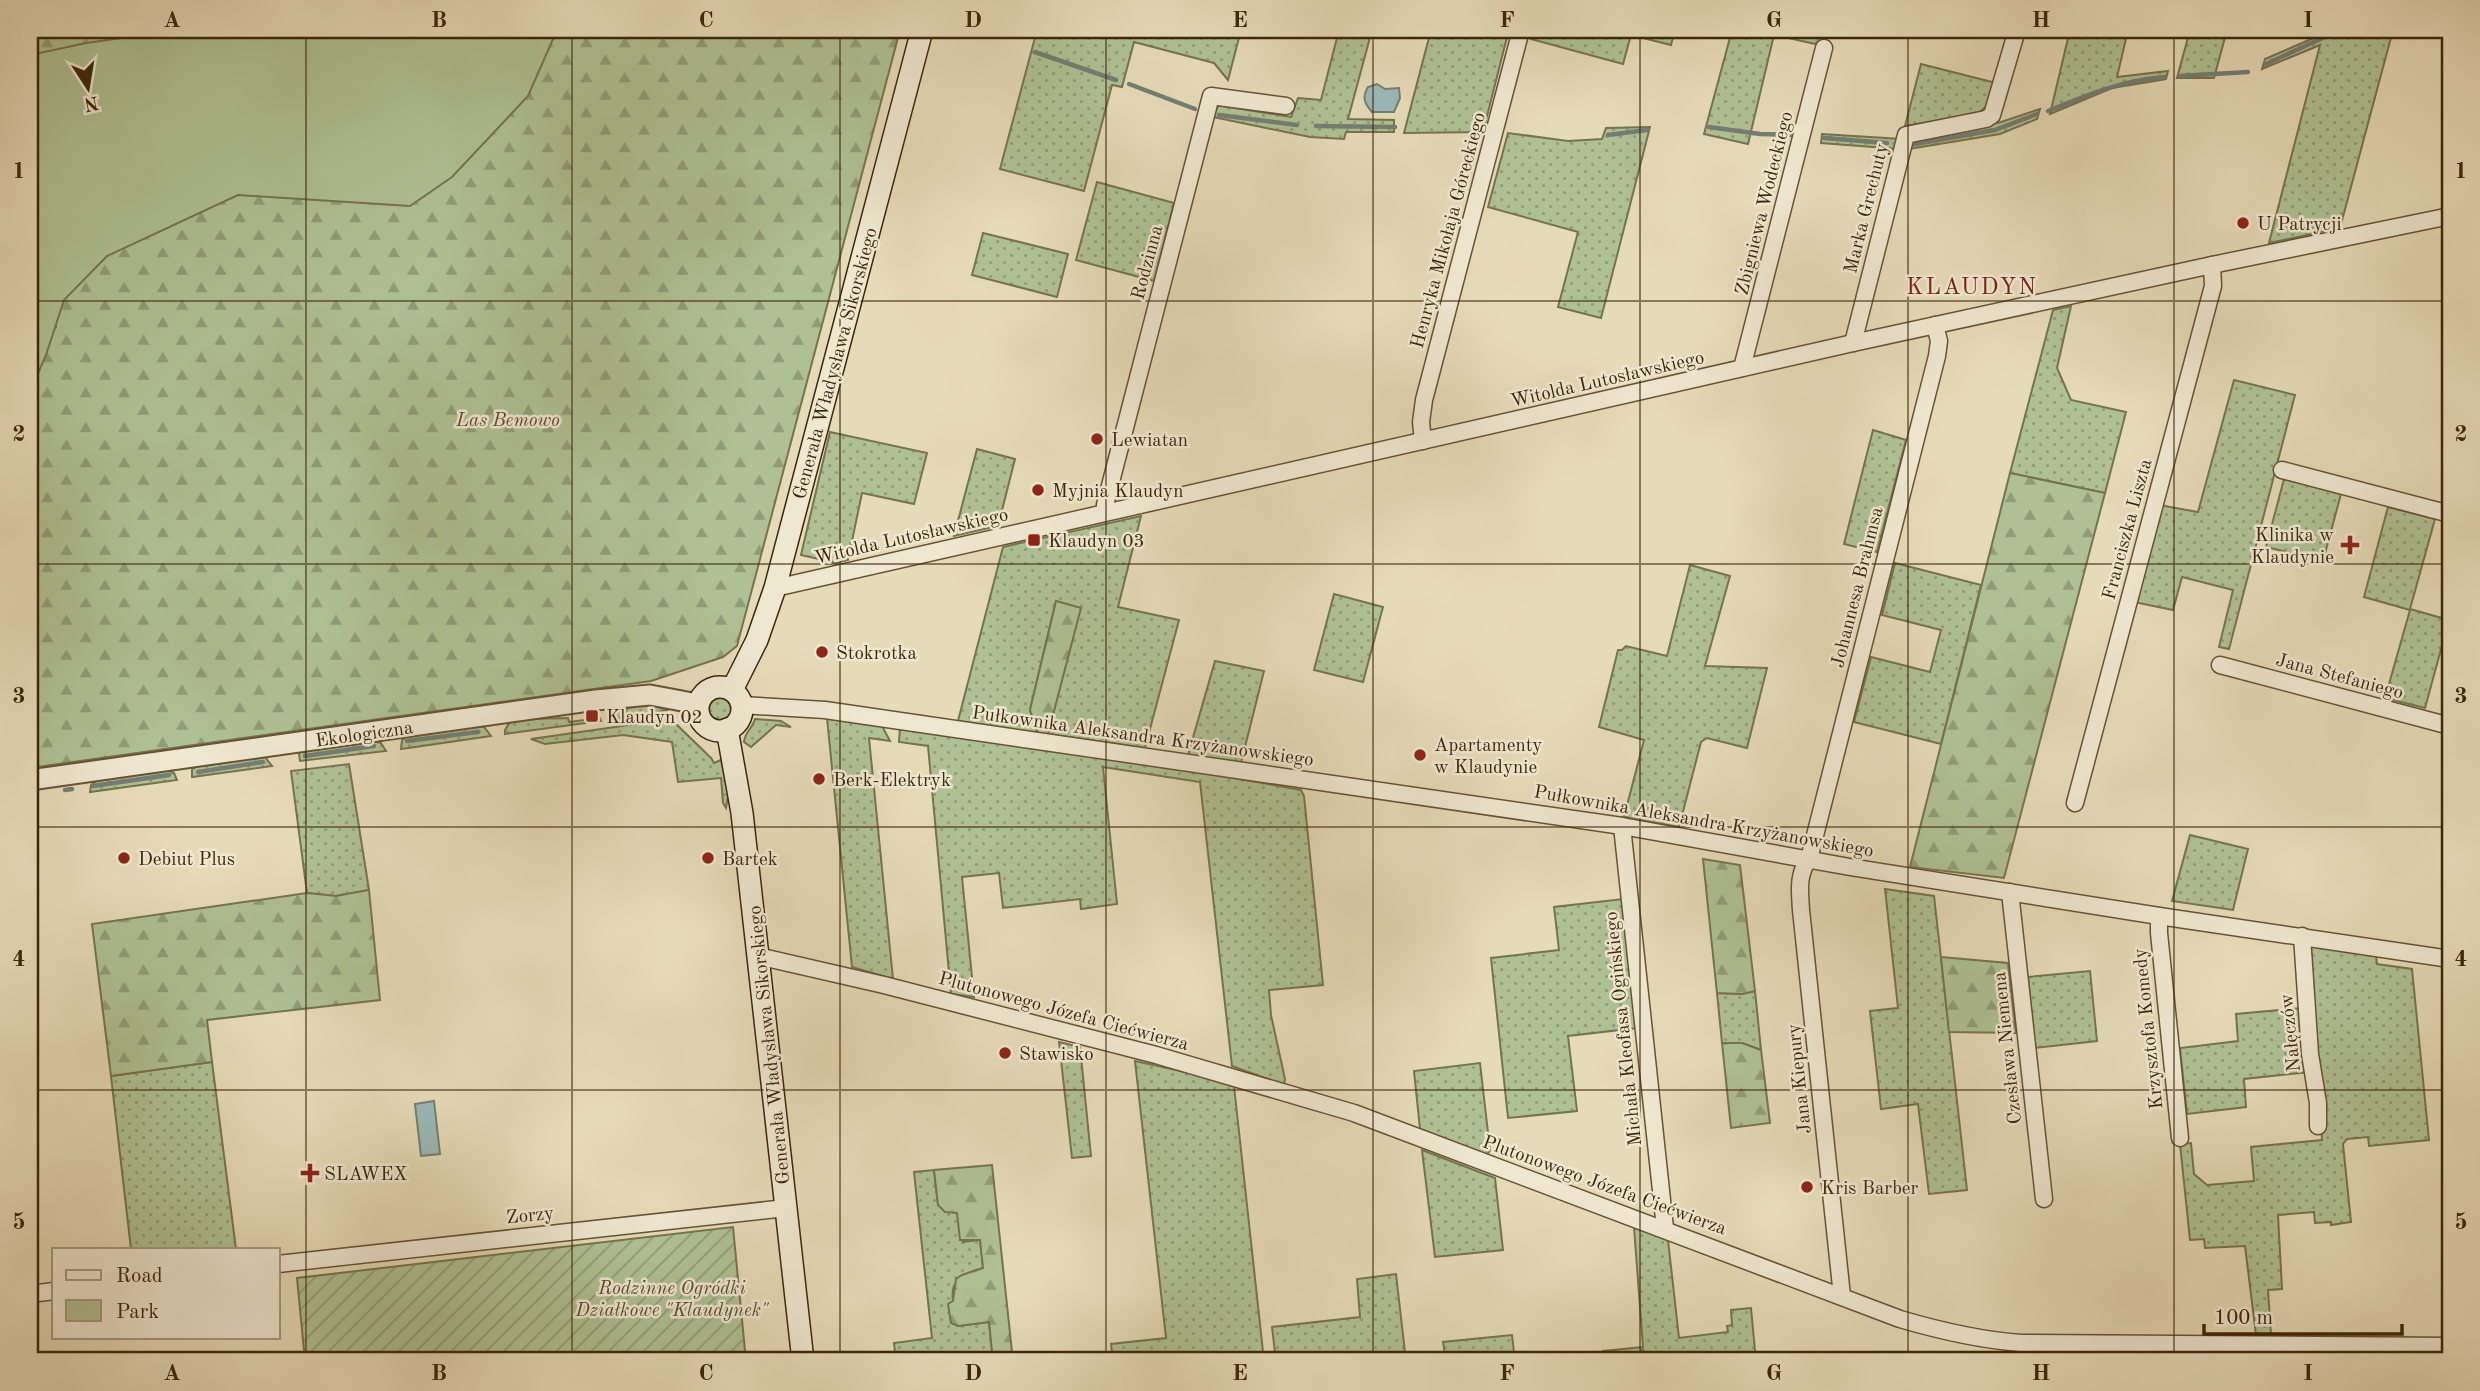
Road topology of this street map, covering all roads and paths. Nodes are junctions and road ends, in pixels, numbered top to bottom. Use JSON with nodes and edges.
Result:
{"nodes":[{"id":1,"x":922,"y":30,"type":"edge"},
{"id":2,"x":1521,"y":30,"type":"edge"},
{"id":3,"x":2017,"y":30,"type":"edge"},
{"id":4,"x":1824,"y":48,"type":"dead end"},
{"id":5,"x":1286,"y":106,"type":"dead end"},
{"id":6,"x":2450,"y":216,"type":"edge"},
{"id":7,"x":2212,"y":265,"type":"junction"},
{"id":8,"x":1936,"y":325,"type":"junction"},
{"id":9,"x":1853,"y":342,"type":"junction"},
{"id":10,"x":1742,"y":368,"type":"junction"},
{"id":11,"x":1423,"y":441,"type":"junction"},
{"id":12,"x":2282,"y":470,"type":"dead end"},
{"id":13,"x":1107,"y":512,"type":"junction"},
{"id":14,"x":2450,"y":514,"type":"edge"},
{"id":15,"x":775,"y":588,"type":"junction"},
{"id":16,"x":2220,"y":665,"type":"dead end"},
{"id":17,"x":736,"y":698,"type":"junction"},
{"id":18,"x":698,"y":704,"type":"junction"},
{"id":19,"x":2450,"y":726,"type":"edge"},
{"id":20,"x":727,"y":729,"type":"junction"},
{"id":21,"x":30,"y":780,"type":"edge"},
{"id":22,"x":2075,"y":803,"type":"dead end"},
{"id":23,"x":1622,"y":825,"type":"junction"},
{"id":24,"x":1809,"y":859,"type":"junction"},
{"id":25,"x":2010,"y":892,"type":"junction"},
{"id":26,"x":2159,"y":916,"type":"junction"},
{"id":27,"x":2302,"y":936,"type":"junction"},
{"id":28,"x":758,"y":956,"type":"junction"},
{"id":29,"x":2450,"y":959,"type":"edge"},
{"id":30,"x":2318,"y":1126,"type":"dead end"},
{"id":31,"x":2180,"y":1138,"type":"dead end"},
{"id":32,"x":2044,"y":1199,"type":"dead end"},
{"id":33,"x":786,"y":1208,"type":"junction"},
{"id":34,"x":1665,"y":1228,"type":"junction"},
{"id":35,"x":280,"y":1264,"type":"edge"},
{"id":36,"x":52,"y":1291,"type":"edge"},
{"id":37,"x":30,"y":1294,"type":"edge"},
{"id":38,"x":1842,"y":1296,"type":"junction"},
{"id":39,"x":2450,"y":1346,"type":"edge"},
{"id":40,"x":803,"y":1361,"type":"edge"}],
"edges":[{"from":1,"to":15,"type":"main road","name":"Generała Władysława Sikorskiego"},
{"from":2,"to":11,"type":"street","name":"Henryka Mikołaja Góreckiego"},
{"from":3,"to":9,"type":"street","name":"Marka Grechuty"},
{"from":4,"to":10,"type":"street","name":"Zbigniewa Wodeckiego"},
{"from":5,"to":13,"type":"street","name":"Rodzinna"},
{"from":6,"to":7,"type":"street","name":"Witolda Lutosławskiego"},
{"from":7,"to":8,"type":"street","name":"Witolda Lutosławskiego"},
{"from":7,"to":22,"type":"street","name":"Franciszka Liszta"},
{"from":8,"to":9,"type":"street","name":"Witolda Lutosławskiego"},
{"from":8,"to":24,"type":"street","name":"Johannesa Brahmsa"},
{"from":9,"to":10,"type":"street","name":"Witolda Lutosławskiego"},
{"from":10,"to":11,"type":"street","name":"Witolda Lutosławskiego"},
{"from":11,"to":13,"type":"street","name":"Witolda Lutosławskiego"},
{"from":12,"to":14,"type":"street"},
{"from":13,"to":15,"type":"street","name":"Witolda Lutosławskiego"},
{"from":15,"to":17,"type":"main road","name":"Generała Władysława Sikorskiego"},
{"from":16,"to":19,"type":"street","name":"Jana Stefaniego"},
{"from":17,"to":18,"type":"main road"},
{"from":17,"to":20,"type":"main road"},
{"from":17,"to":23,"type":"street","name":"Pułkownika Aleksandra Krzyżanowskiego"},
{"from":18,"to":20,"type":"main road"},
{"from":18,"to":21,"type":"street","name":"Ekologiczna"},
{"from":20,"to":28,"type":"main road","name":"Generała Władysława Sikorskiego"},
{"from":23,"to":24,"type":"street","name":"Pułkownika Aleksandra Krzyżanowskiego"},
{"from":23,"to":34,"type":"street","name":"Michała Kleofasa Ogińskiego"},
{"from":24,"to":25,"type":"street","name":"Pułkownika Aleksandra Krzyżanowskiego"},
{"from":24,"to":38,"type":"street","name":"Jana Kiepury"},
{"from":25,"to":26,"type":"street","name":"Pułkownika Aleksandra Krzyżanowskiego"},
{"from":25,"to":32,"type":"street","name":"Czesława Niemena"},
{"from":26,"to":27,"type":"street","name":"Pułkownika Aleksandra Krzyżanowskiego"},
{"from":26,"to":31,"type":"street","name":"Krzysztofa Komedy"},
{"from":27,"to":29,"type":"street","name":"Pułkownika Aleksandra Krzyżanowskiego"},
{"from":27,"to":30,"type":"street","name":"Nałęczów"},
{"from":28,"to":33,"type":"main road","name":"Generała Władysława Sikorskiego"},
{"from":28,"to":34,"type":"street","name":"Plutonowego Józefa Ciećwierza"},
{"from":33,"to":35,"type":"street","name":"Zorzy"},
{"from":33,"to":40,"type":"main road","name":"Generała Władysława Sikorskiego"},
{"from":34,"to":38,"type":"street","name":"Plutonowego Józefa Ciećwierza"},
{"from":36,"to":37,"type":"street"},
{"from":38,"to":39,"type":"street","name":"Plutonowego Józefa Ciećwierza"}]}
